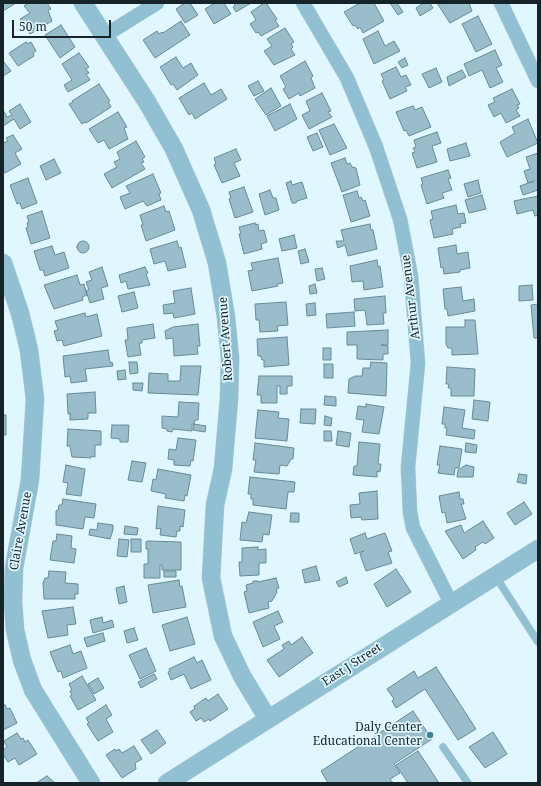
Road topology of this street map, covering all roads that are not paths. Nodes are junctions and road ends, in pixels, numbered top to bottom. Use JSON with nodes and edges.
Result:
{"nodes":[{"id":1,"x":83,"y":3,"type":"edge"},
{"id":2,"x":157,"y":3,"type":"edge"},
{"id":3,"x":303,"y":3,"type":"edge"},
{"id":4,"x":501,"y":3,"type":"edge"},
{"id":5,"x":104,"y":36,"type":"junction"},
{"id":6,"x":538,"y":81,"type":"edge"},
{"id":7,"x":3,"y":263,"type":"edge"},
{"id":8,"x":538,"y":549,"type":"edge"},
{"id":9,"x":496,"y":577,"type":"junction"},
{"id":10,"x":451,"y":603,"type":"junction"},
{"id":11,"x":538,"y":642,"type":"edge"},
{"id":12,"x":268,"y":719,"type":"junction"},
{"id":13,"x":443,"y":747,"type":"dead end"},
{"id":14,"x":91,"y":783,"type":"edge"},
{"id":15,"x":167,"y":783,"type":"edge"},
{"id":16,"x":468,"y":783,"type":"edge"}],
"edges":[{"from":1,"to":5,"type":"street","name":"Robert Avenue"},
{"from":2,"to":5,"type":"street"},
{"from":3,"to":10,"type":"street","name":"Arthur Avenue"},
{"from":4,"to":6,"type":"street"},
{"from":5,"to":12,"type":"street","name":"Robert Avenue"},
{"from":7,"to":14,"type":"street","name":"Claire Avenue"},
{"from":8,"to":9,"type":"street","name":"East J Street"},
{"from":9,"to":10,"type":"street","name":"East J Street"},
{"from":9,"to":11,"type":"lane"},
{"from":10,"to":12,"type":"street","name":"East J Street"},
{"from":12,"to":15,"type":"street","name":"East J Street"},
{"from":13,"to":16,"type":"lane"}]}
